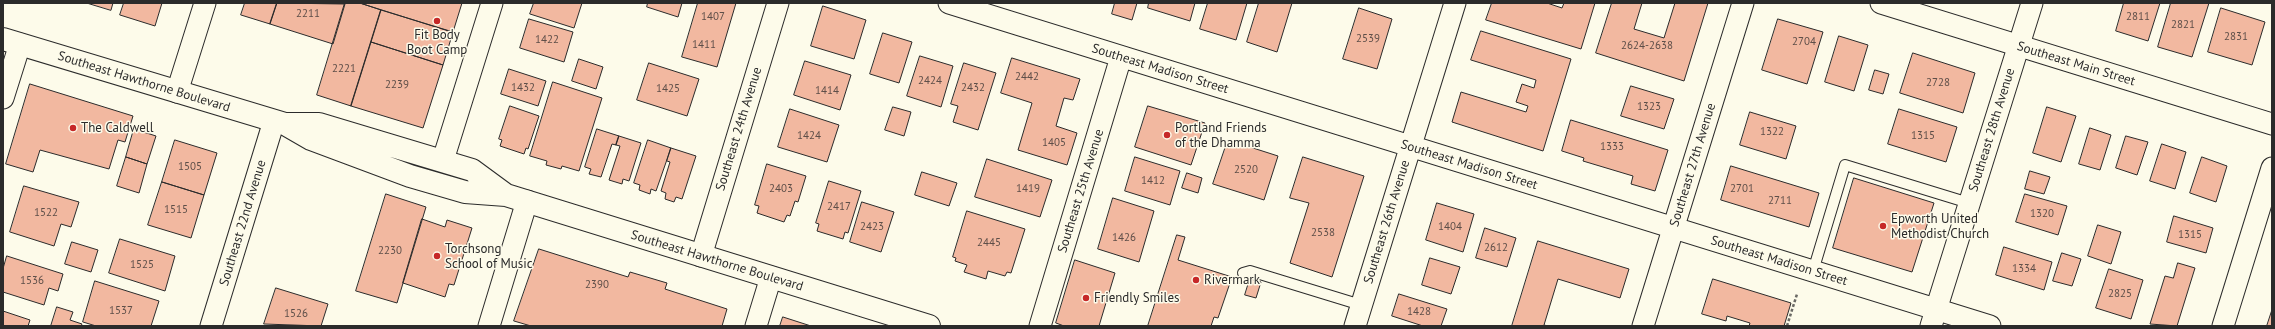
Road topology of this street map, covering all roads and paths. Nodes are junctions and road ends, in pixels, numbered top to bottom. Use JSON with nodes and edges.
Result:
{"nodes":[{"id":1,"x":205,"y":3,"type":"edge"},
{"id":2,"x":492,"y":3,"type":"edge"},
{"id":3,"x":778,"y":3,"type":"edge"},
{"id":4,"x":949,"y":3,"type":"edge"},
{"id":5,"x":1455,"y":3,"type":"edge"},
{"id":6,"x":1743,"y":3,"type":"edge"},
{"id":7,"x":1881,"y":3,"type":"edge"},
{"id":8,"x":2032,"y":3,"type":"edge"},
{"id":9,"x":11,"y":41,"type":"edge"},
{"id":10,"x":2018,"y":46,"type":"junction"},
{"id":11,"x":1121,"y":57,"type":"junction"},
{"id":12,"x":177,"y":92,"type":"junction"},
{"id":13,"x":3,"y":98,"type":"edge"},
{"id":14,"x":280,"y":122,"type":"junction"},
{"id":15,"x":2272,"y":124,"type":"edge"},
{"id":16,"x":1410,"y":146,"type":"junction"},
{"id":17,"x":443,"y":160,"type":"junction"},
{"id":18,"x":2272,"y":168,"type":"edge"},
{"id":19,"x":506,"y":195,"type":"junction"},
{"id":20,"x":527,"y":201,"type":"junction"},
{"id":21,"x":1970,"y":203,"type":"junction"},
{"id":22,"x":1674,"y":228,"type":"junction"},
{"id":23,"x":701,"y":256,"type":"junction"},
{"id":24,"x":1813,"y":271,"type":"junction"},
{"id":25,"x":1243,"y":273,"type":"dead end"},
{"id":26,"x":771,"y":277,"type":"junction"},
{"id":27,"x":1797,"y":294,"type":"dead end"},
{"id":28,"x":1361,"y":305,"type":"junction"},
{"id":29,"x":1934,"y":318,"type":"edge"},
{"id":30,"x":211,"y":326,"type":"edge"},
{"id":31,"x":489,"y":326,"type":"edge"},
{"id":32,"x":756,"y":326,"type":"edge"},
{"id":33,"x":929,"y":326,"type":"edge"},
{"id":34,"x":1040,"y":326,"type":"edge"},
{"id":35,"x":1355,"y":326,"type":"edge"},
{"id":36,"x":1643,"y":326,"type":"edge"},
{"id":37,"x":1787,"y":326,"type":"edge"},
{"id":38,"x":1990,"y":326,"type":"edge"},
{"id":39,"x":2223,"y":326,"type":"edge"}],
"edges":[{"from":1,"to":12,"type":"street"},
{"from":2,"to":17,"type":"street"},
{"from":3,"to":23,"type":"street","name":"Southeast 24th Avenue"},
{"from":4,"to":11,"type":"street","name":"Southeast Madison Street"},
{"from":5,"to":16,"type":"street","name":"Southeast 26th Avenue"},
{"from":6,"to":22,"type":"street","name":"Southeast 27th Avenue"},
{"from":7,"to":10,"type":"street","name":"Southeast Main Street"},
{"from":8,"to":10,"type":"street","name":"Southeast 28th Avenue"},
{"from":9,"to":12,"type":"main road","name":"Southeast Hawthorne Boulevard"},
{"from":9,"to":13,"type":"street"},
{"from":10,"to":15,"type":"street","name":"Southeast Main Street"},
{"from":10,"to":21,"type":"street","name":"Southeast 28th Avenue"},
{"from":11,"to":16,"type":"street","name":"Southeast Madison Street"},
{"from":11,"to":34,"type":"street","name":"Southeast 25th Avenue"},
{"from":12,"to":14,"type":"main road","name":"Southeast Hawthorne Boulevard"},
{"from":14,"to":17,"type":"main road","name":"Southeast Hawthorne Boulevard"},
{"from":14,"to":19,"type":"main road","name":"Southeast Hawthorne Boulevard"},
{"from":14,"to":30,"type":"street","name":"Southeast 22nd Avenue"},
{"from":16,"to":22,"type":"street","name":"Southeast Madison Street"},
{"from":16,"to":28,"type":"street","name":"Southeast 26th Avenue"},
{"from":17,"to":19,"type":"main road","name":"Southeast Hawthorne Boulevard"},
{"from":18,"to":39,"type":"street"},
{"from":19,"to":20,"type":"main road","name":"Southeast Hawthorne Boulevard"},
{"from":20,"to":23,"type":"main road","name":"Southeast Hawthorne Boulevard"},
{"from":20,"to":31,"type":"street"},
{"from":21,"to":24,"type":"lane"},
{"from":21,"to":29,"type":"street","name":"Southeast 28th Avenue"},
{"from":22,"to":24,"type":"street","name":"Southeast Madison Street"},
{"from":22,"to":36,"type":"street","name":"Southeast 27th Avenue"},
{"from":23,"to":26,"type":"main road","name":"Southeast Hawthorne Boulevard"},
{"from":24,"to":29,"type":"street","name":"Southeast Madison Street"},
{"from":25,"to":28,"type":"lane"},
{"from":26,"to":32,"type":"street"},
{"from":26,"to":33,"type":"main road","name":"Southeast Hawthorne Boulevard"},
{"from":27,"to":37,"type":"path"},
{"from":28,"to":35,"type":"street","name":"Southeast 26th Avenue"},
{"from":29,"to":38,"type":"street","name":"Southeast Madison Street"}]}
